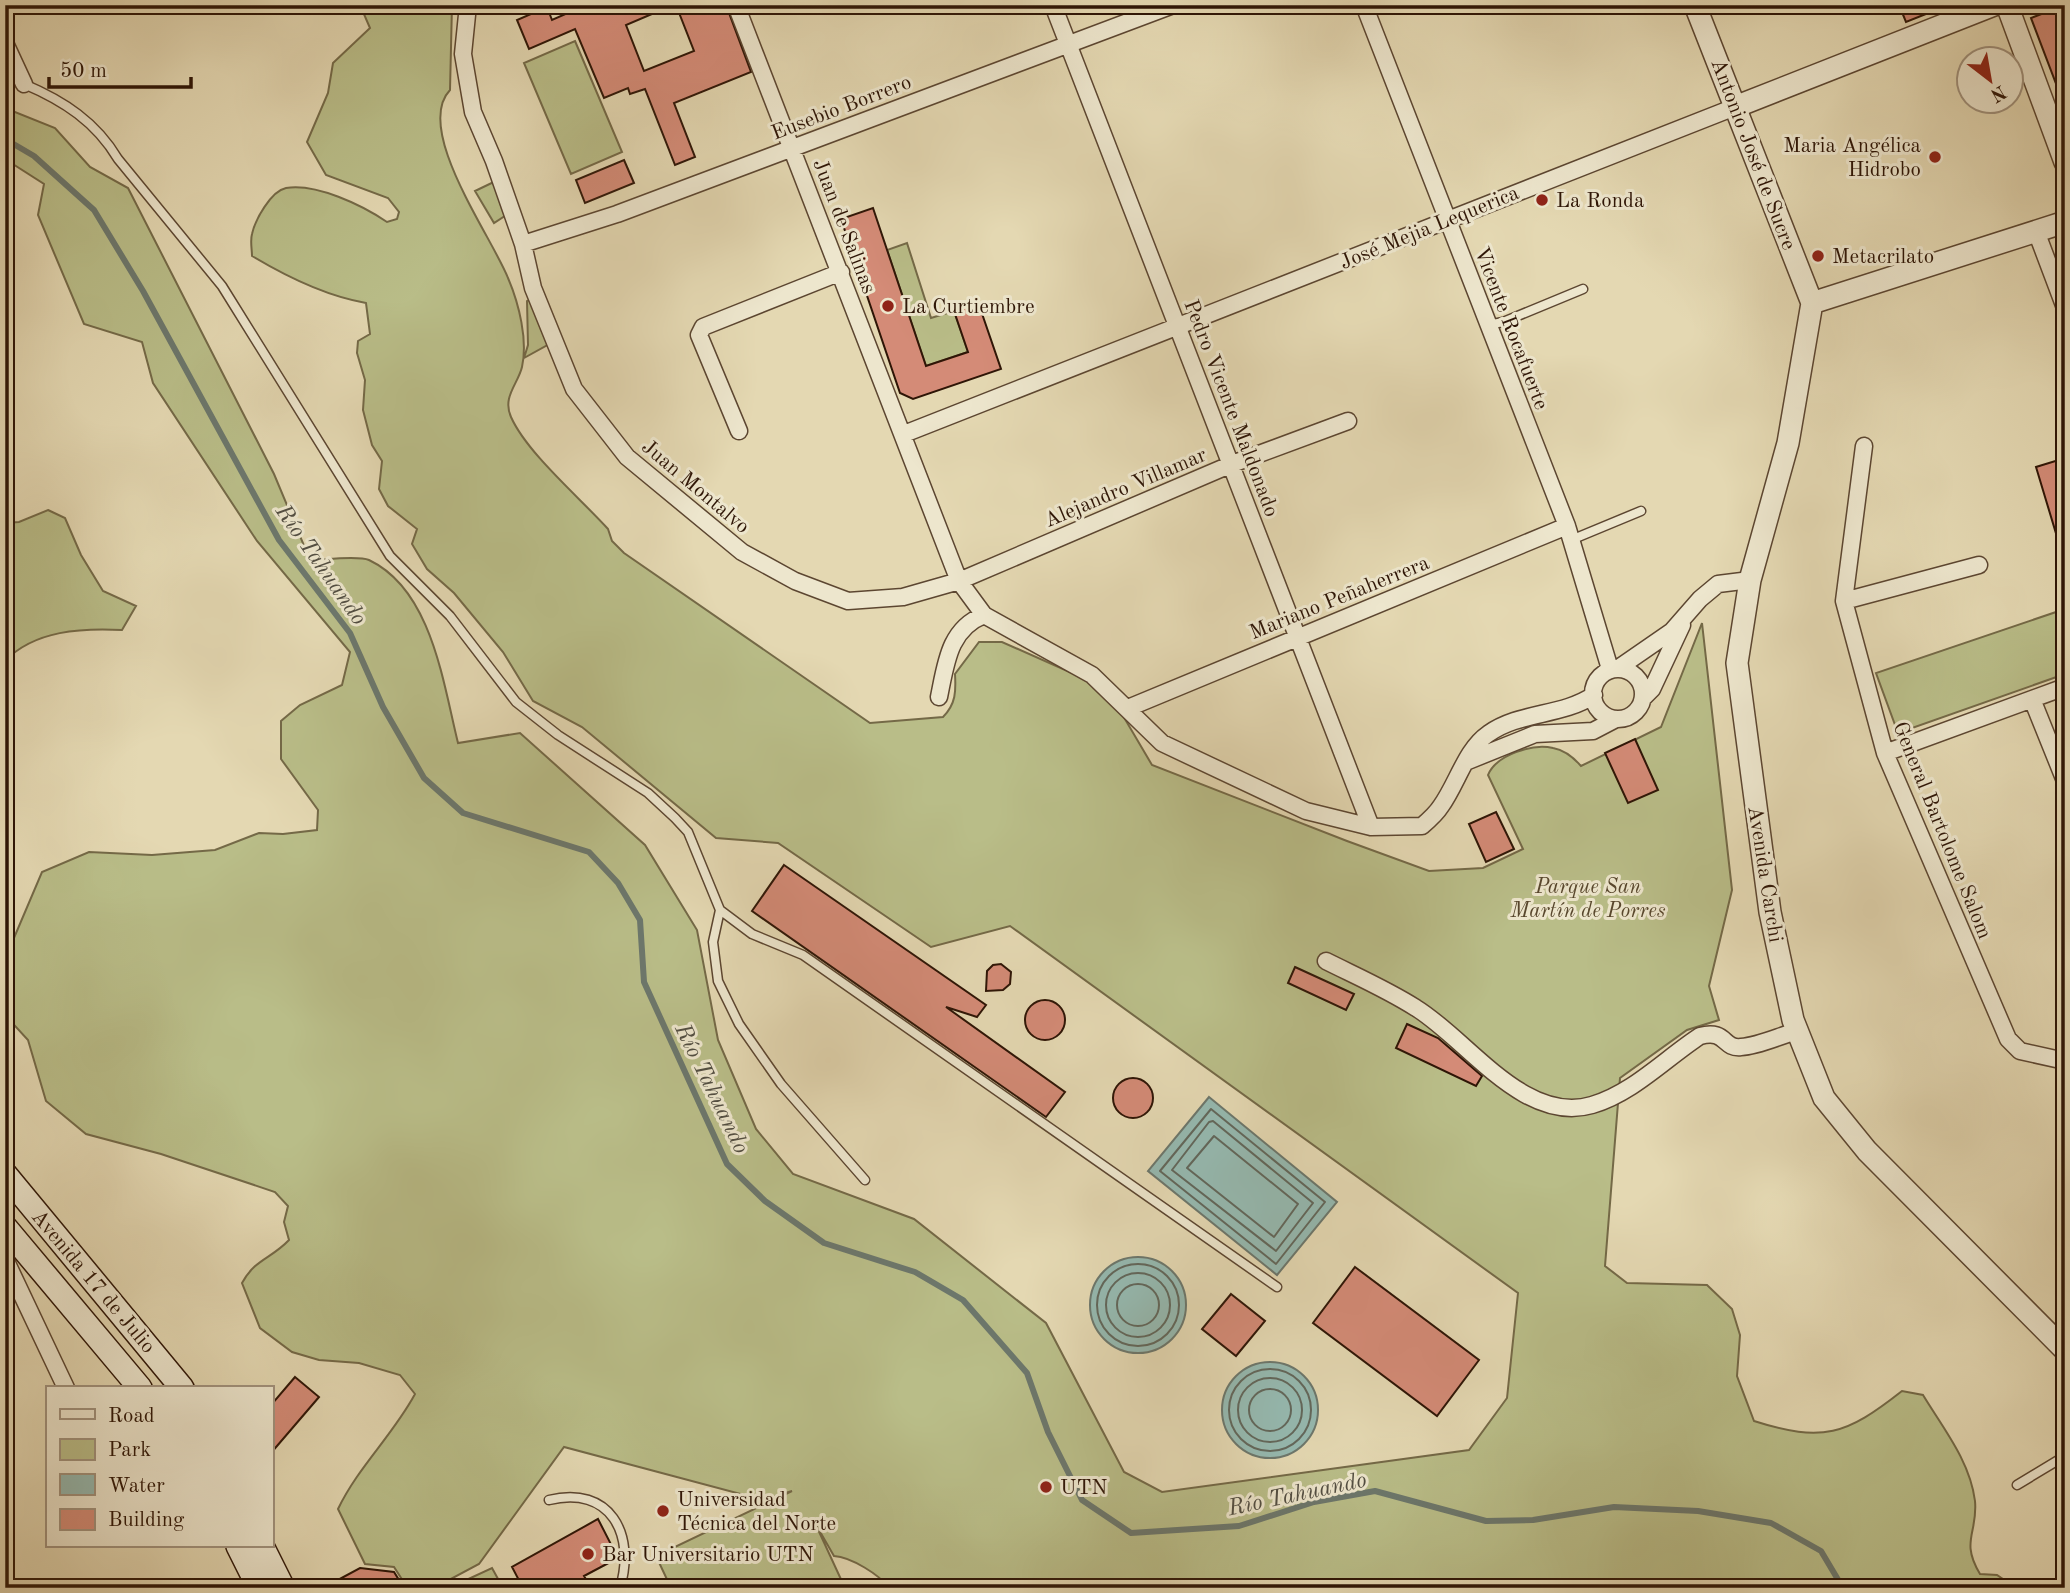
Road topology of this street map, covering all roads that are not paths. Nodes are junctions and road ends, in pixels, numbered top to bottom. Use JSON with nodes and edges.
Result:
{"nodes":[{"id":1,"x":468,"y":5,"type":"edge"},
{"id":2,"x":736,"y":5,"type":"edge"},
{"id":3,"x":1052,"y":5,"type":"edge"},
{"id":4,"x":1173,"y":5,"type":"edge"},
{"id":5,"x":1364,"y":5,"type":"edge"},
{"id":6,"x":1695,"y":5,"type":"edge"},
{"id":7,"x":1994,"y":5,"type":"edge"},
{"id":8,"x":2007,"y":5,"type":"edge"},
{"id":9,"x":5,"y":43,"type":"edge"},
{"id":10,"x":1068,"y":45,"type":"junction"},
{"id":11,"x":5,"y":78,"type":"edge"},
{"id":12,"x":24,"y":85,"type":"junction"},
{"id":13,"x":1735,"y":107,"type":"junction"},
{"id":14,"x":792,"y":148,"type":"junction"},
{"id":15,"x":2065,"y":162,"type":"edge"},
{"id":16,"x":1448,"y":220,"type":"junction"},
{"id":17,"x":2065,"y":222,"type":"edge"},
{"id":18,"x":2036,"y":231,"type":"junction"},
{"id":19,"x":523,"y":244,"type":"junction"},
{"id":20,"x":841,"y":272,"type":"junction"},
{"id":21,"x":1583,"y":289,"type":"dead end"},
{"id":22,"x":1812,"y":303,"type":"junction"},
{"id":23,"x":2065,"y":308,"type":"edge"},
{"id":24,"x":1488,"y":325,"type":"junction"},
{"id":25,"x":1178,"y":327,"type":"junction"},
{"id":26,"x":1348,"y":421,"type":"dead end"},
{"id":27,"x":739,"y":431,"type":"dead end"},
{"id":28,"x":904,"y":434,"type":"junction"},
{"id":29,"x":1864,"y":446,"type":"dead end"},
{"id":30,"x":1232,"y":464,"type":"junction"},
{"id":31,"x":1642,"y":511,"type":"dead end"},
{"id":32,"x":1569,"y":533,"type":"junction"},
{"id":33,"x":1979,"y":565,"type":"dead end"},
{"id":34,"x":1750,"y":580,"type":"junction"},
{"id":35,"x":959,"y":581,"type":"junction"},
{"id":36,"x":1844,"y":601,"type":"junction"},
{"id":37,"x":984,"y":615,"type":"junction"},
{"id":38,"x":1684,"y":619,"type":"junction"},
{"id":39,"x":1298,"y":635,"type":"junction"},
{"id":40,"x":1614,"y":669,"type":"junction"},
{"id":41,"x":2065,"y":687,"type":"edge"},
{"id":42,"x":1594,"y":695,"type":"junction"},
{"id":43,"x":939,"y":696,"type":"dead end"},
{"id":44,"x":1643,"y":698,"type":"junction"},
{"id":45,"x":2032,"y":699,"type":"junction"},
{"id":46,"x":1128,"y":708,"type":"junction"},
{"id":47,"x":1616,"y":719,"type":"junction"},
{"id":48,"x":1885,"y":753,"type":"junction"},
{"id":49,"x":1468,"y":761,"type":"junction"},
{"id":50,"x":2065,"y":781,"type":"edge"},
{"id":51,"x":1371,"y":827,"type":"junction"},
{"id":52,"x":720,"y":910,"type":"junction"},
{"id":53,"x":1326,"y":961,"type":"dead end"},
{"id":54,"x":1797,"y":1031,"type":"junction"},
{"id":55,"x":2065,"y":1061,"type":"edge"},
{"id":56,"x":5,"y":1174,"type":"edge"},
{"id":57,"x":864,"y":1180,"type":"dead end"},
{"id":58,"x":5,"y":1227,"type":"edge"},
{"id":59,"x":5,"y":1259,"type":"edge"},
{"id":60,"x":1277,"y":1287,"type":"dead end"},
{"id":61,"x":2065,"y":1350,"type":"edge"},
{"id":62,"x":65,"y":1386,"type":"edge"},
{"id":63,"x":138,"y":1386,"type":"edge"},
{"id":64,"x":180,"y":1386,"type":"edge"},
{"id":65,"x":2065,"y":1456,"type":"edge"},
{"id":66,"x":2017,"y":1485,"type":"dead end"},
{"id":67,"x":549,"y":1500,"type":"dead end"},
{"id":68,"x":239,"y":1548,"type":"edge"},
{"id":69,"x":262,"y":1548,"type":"edge"},
{"id":70,"x":259,"y":1588,"type":"edge"},
{"id":71,"x":283,"y":1588,"type":"edge"},
{"id":72,"x":620,"y":1588,"type":"edge"}],
"edges":[{"from":1,"to":19,"type":"street","name":"Juan Montalvo"},
{"from":2,"to":14,"type":"street","name":"Juan de Salinas"},
{"from":3,"to":10,"type":"street","name":"Pedro Vicente Maldonado"},
{"from":4,"to":10,"type":"street","name":"Eusebio Borrero"},
{"from":5,"to":16,"type":"street","name":"Vicente Rocafuerte"},
{"from":6,"to":13,"type":"street","name":"Antonio José de Sucre"},
{"from":7,"to":13,"type":"street","name":"José Mejia Lequerica"},
{"from":8,"to":15,"type":"street"},
{"from":9,"to":12,"type":"street"},
{"from":10,"to":14,"type":"street","name":"Eusebio Borrero"},
{"from":10,"to":25,"type":"street","name":"Pedro Vicente Maldonado"},
{"from":11,"to":12,"type":"street"},
{"from":12,"to":52,"type":"lane"},
{"from":13,"to":16,"type":"street","name":"José Mejia Lequerica"},
{"from":13,"to":22,"type":"street","name":"Antonio José de Sucre"},
{"from":14,"to":19,"type":"street","name":"Eusebio Borrero"},
{"from":14,"to":20,"type":"street","name":"Juan de Salinas"},
{"from":16,"to":24,"type":"street","name":"Vicente Rocafuerte"},
{"from":16,"to":25,"type":"street","name":"José Mejia Lequerica"},
{"from":17,"to":18,"type":"street"},
{"from":18,"to":22,"type":"street"},
{"from":18,"to":23,"type":"street"},
{"from":19,"to":35,"type":"street","name":"Juan Montalvo"},
{"from":20,"to":27,"type":"street"},
{"from":20,"to":28,"type":"street","name":"Juan de Salinas"},
{"from":21,"to":24,"type":"lane"},
{"from":22,"to":34,"type":"street","name":"Avenida Carchi"},
{"from":24,"to":32,"type":"street","name":"Vicente Rocafuerte"},
{"from":25,"to":28,"type":"street","name":"José Mejia Lequerica"},
{"from":25,"to":30,"type":"street","name":"Pedro Vicente Maldonado"},
{"from":26,"to":30,"type":"street","name":"Alejandro Villamar"},
{"from":28,"to":35,"type":"street","name":"Juan de Salinas"},
{"from":29,"to":36,"type":"street","name":"General Bartolome Salom"},
{"from":30,"to":35,"type":"street","name":"Alejandro Villamar"},
{"from":30,"to":39,"type":"street","name":"Pedro Vicente Maldonado"},
{"from":31,"to":32,"type":"lane"},
{"from":32,"to":39,"type":"street","name":"Mariano Peñaherrera"},
{"from":32,"to":40,"type":"street","name":"Vicente Rocafuerte"},
{"from":33,"to":36,"type":"street"},
{"from":34,"to":38,"type":"street"},
{"from":34,"to":54,"type":"street","name":"Avenida Carchi"},
{"from":35,"to":37,"type":"street","name":"Juan de Salinas"},
{"from":36,"to":48,"type":"street","name":"General Bartolome Salom"},
{"from":37,"to":43,"type":"street"},
{"from":37,"to":46,"type":"street"},
{"from":38,"to":40,"type":"street"},
{"from":38,"to":44,"type":"street"},
{"from":39,"to":46,"type":"street","name":"Mariano Peñaherrera"},
{"from":39,"to":51,"type":"street","name":"Pedro Vicente Maldonado"},
{"from":40,"to":42,"type":"street"},
{"from":40,"to":44,"type":"street"},
{"from":41,"to":45,"type":"street"},
{"from":42,"to":47,"type":"street"},
{"from":42,"to":49,"type":"street"},
{"from":44,"to":47,"type":"street"},
{"from":45,"to":48,"type":"street"},
{"from":45,"to":50,"type":"street"},
{"from":46,"to":51,"type":"street"},
{"from":47,"to":49,"type":"street"},
{"from":48,"to":55,"type":"street","name":"General Bartolome Salom"},
{"from":49,"to":51,"type":"street"},
{"from":52,"to":57,"type":"lane"},
{"from":52,"to":60,"type":"lane"},
{"from":53,"to":54,"type":"street"},
{"from":54,"to":61,"type":"street","name":"Avenida Carchi"},
{"from":56,"to":64,"type":"main road","name":"Avenida 17 de Julio"},
{"from":58,"to":63,"type":"main road","name":"Avenida 17 de Julio"},
{"from":59,"to":62,"type":"street"},
{"from":65,"to":66,"type":"lane"},
{"from":67,"to":72,"type":"lane"},
{"from":68,"to":70,"type":"main road"},
{"from":69,"to":71,"type":"main road"}]}
